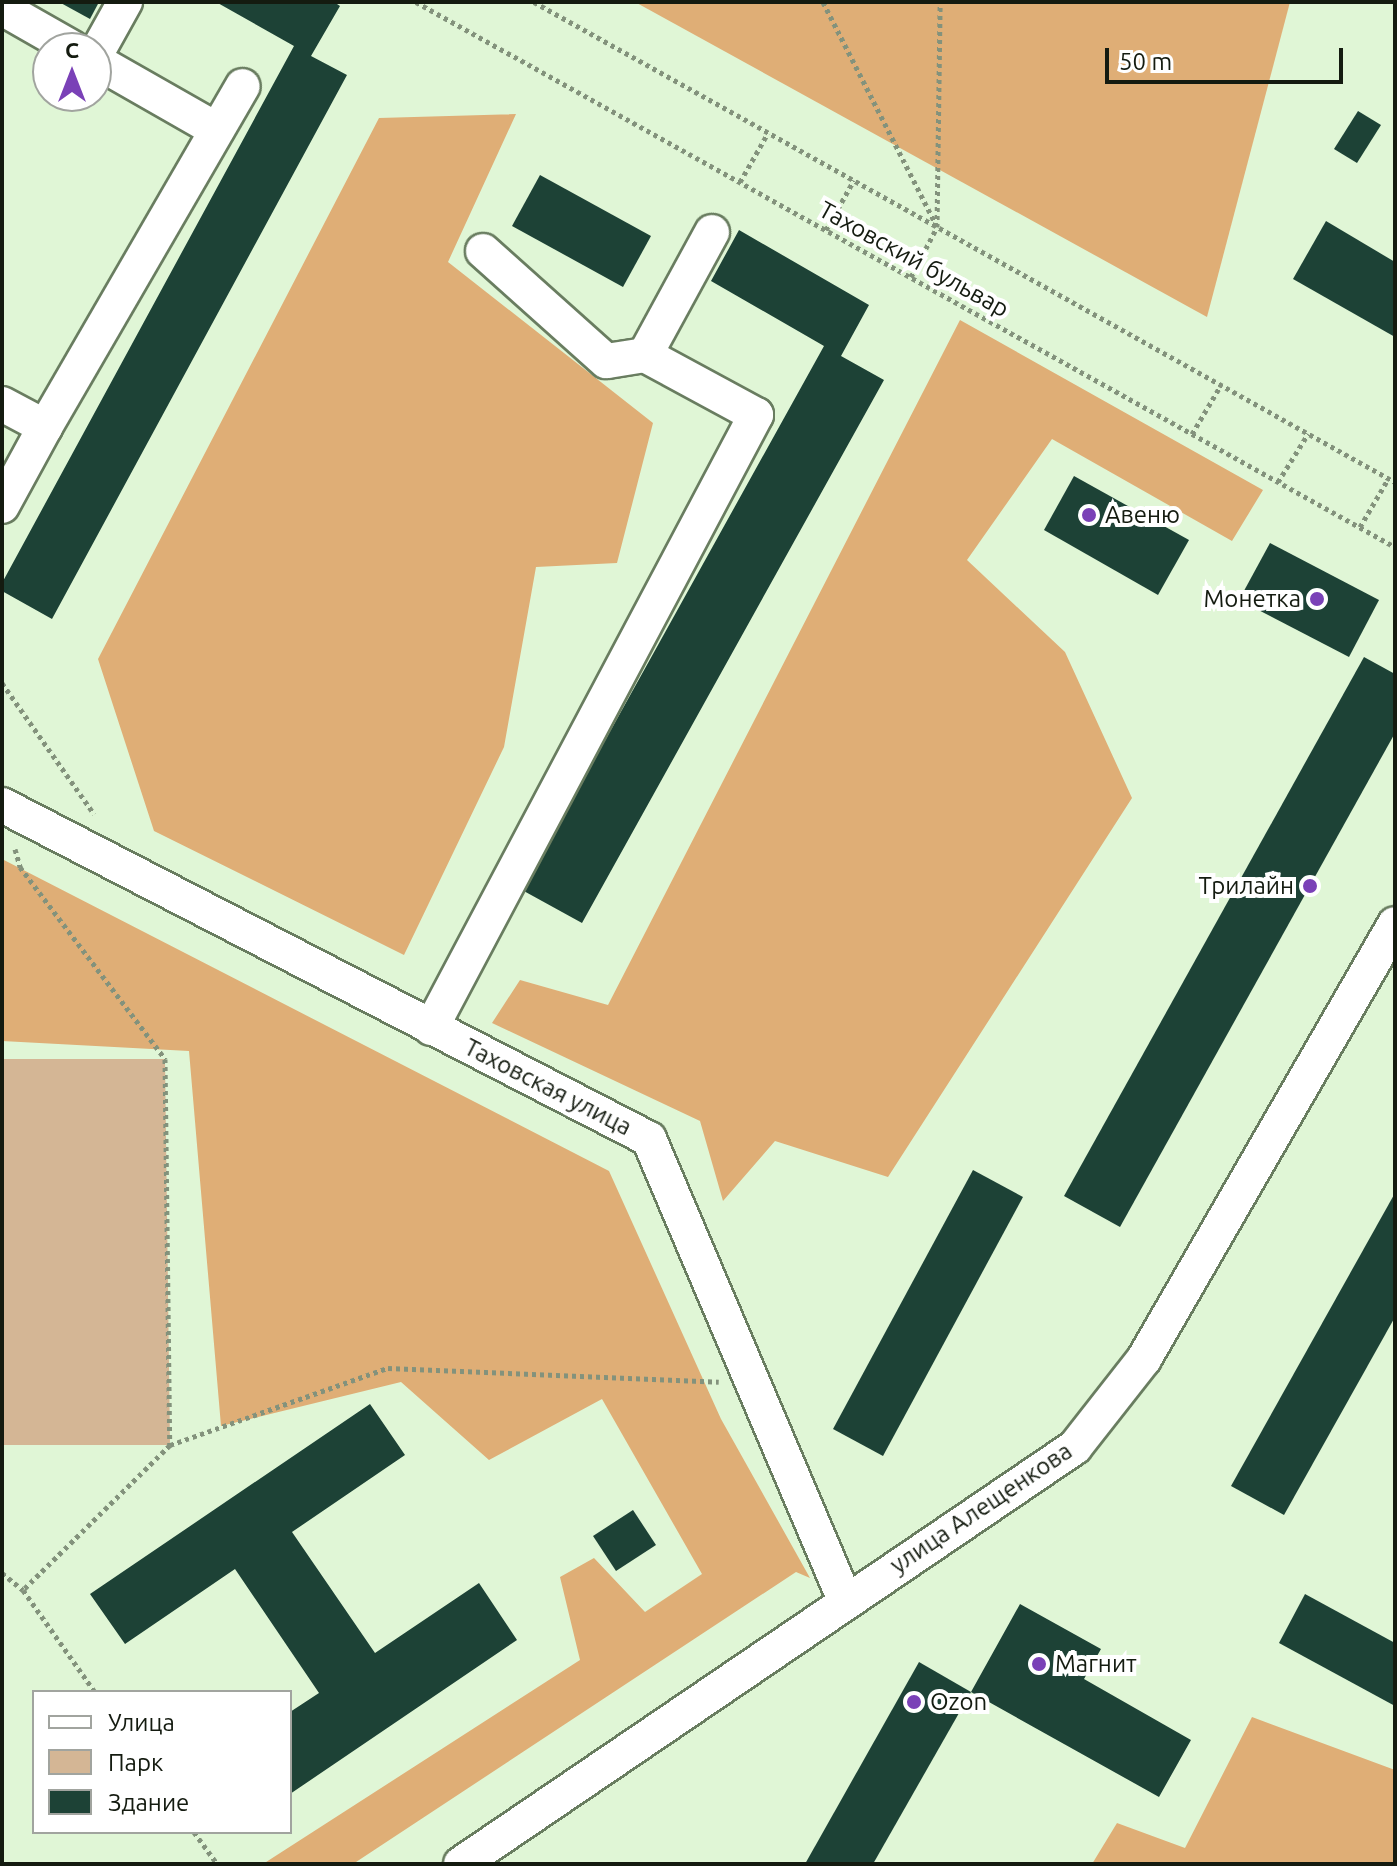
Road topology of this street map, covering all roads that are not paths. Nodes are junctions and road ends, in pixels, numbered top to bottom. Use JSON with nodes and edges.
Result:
{"nodes":[{"id":1,"x":125,"y":2,"type":"edge"},
{"id":2,"x":2,"y":8,"type":"edge"},
{"id":3,"x":44,"y":32,"type":"edge"},
{"id":4,"x":108,"y":32,"type":"edge"},
{"id":5,"x":112,"y":70,"type":"edge"},
{"id":6,"x":243,"y":86,"type":"dead end"},
{"id":7,"x":217,"y":130,"type":"junction"},
{"id":8,"x":712,"y":232,"type":"dead end"},
{"id":9,"x":483,"y":251,"type":"dead end"},
{"id":10,"x":645,"y":355,"type":"junction"},
{"id":11,"x":2,"y":404,"type":"edge"},
{"id":12,"x":45,"y":427,"type":"junction"},
{"id":13,"x":2,"y":506,"type":"edge"},
{"id":14,"x":2,"y":805,"type":"edge"},
{"id":15,"x":1395,"y":924,"type":"edge"},
{"id":16,"x":431,"y":1028,"type":"junction"},
{"id":17,"x":845,"y":1600,"type":"junction"},
{"id":18,"x":508,"y":1851,"type":"edge"},
{"id":19,"x":461,"y":1864,"type":"edge"}],
"edges":[{"from":1,"to":4,"type":"street"},
{"from":2,"to":3,"type":"street"},
{"from":5,"to":7,"type":"street"},
{"from":6,"to":7,"type":"street"},
{"from":7,"to":12,"type":"street"},
{"from":8,"to":10,"type":"street"},
{"from":9,"to":10,"type":"street"},
{"from":10,"to":16,"type":"street"},
{"from":11,"to":12,"type":"street"},
{"from":12,"to":13,"type":"street"},
{"from":14,"to":16,"type":"street","name":"Таховская улица"},
{"from":15,"to":17,"type":"street","name":"улица Алещенкова"},
{"from":16,"to":17,"type":"street","name":"Таховская улица"},
{"from":17,"to":18,"type":"street","name":"улица Алещенкова"},
{"from":18,"to":19,"type":"street","name":"улица Алещенкова"}]}
